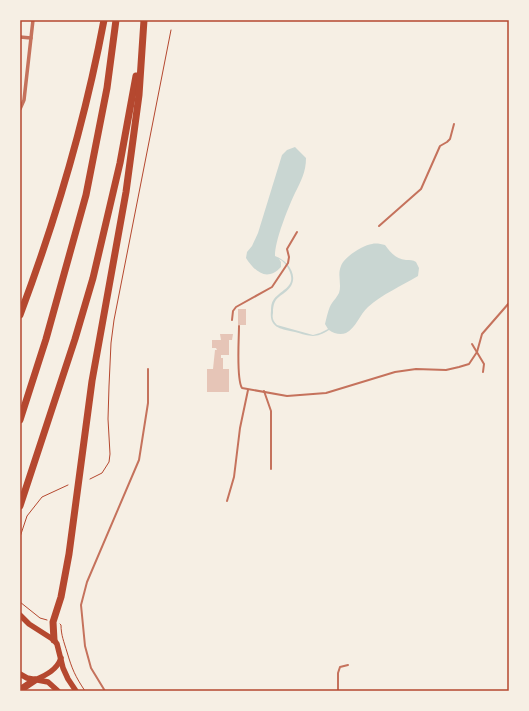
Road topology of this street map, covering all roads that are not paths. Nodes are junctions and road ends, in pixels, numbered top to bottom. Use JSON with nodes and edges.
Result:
{"nodes":[{"id":1,"x":33,"y":20,"type":"edge"},
{"id":2,"x":104,"y":20,"type":"edge"},
{"id":3,"x":116,"y":20,"type":"edge"},
{"id":4,"x":143,"y":20,"type":"edge"},
{"id":5,"x":20,"y":38,"type":"edge"},
{"id":6,"x":31,"y":38,"type":"junction"},
{"id":7,"x":20,"y":109,"type":"edge"},
{"id":8,"x":454,"y":124,"type":"dead end"},
{"id":9,"x":379,"y":226,"type":"dead end"},
{"id":10,"x":297,"y":232,"type":"dead end"},
{"id":11,"x":509,"y":303,"type":"edge"},
{"id":12,"x":20,"y":315,"type":"edge"},
{"id":13,"x":232,"y":320,"type":"dead end"},
{"id":14,"x":239,"y":326,"type":"dead end"},
{"id":15,"x":472,"y":344,"type":"dead end"},
{"id":16,"x":477,"y":352,"type":"junction"},
{"id":17,"x":148,"y":369,"type":"dead end"},
{"id":18,"x":483,"y":372,"type":"dead end"},
{"id":19,"x":248,"y":390,"type":"junction"},
{"id":20,"x":264,"y":392,"type":"junction"},
{"id":21,"x":20,"y":420,"type":"edge"},
{"id":22,"x":271,"y":469,"type":"dead end"},
{"id":23,"x":227,"y":501,"type":"dead end"},
{"id":24,"x":20,"y":506,"type":"edge"},
{"id":25,"x":20,"y":615,"type":"edge"},
{"id":26,"x":54,"y":640,"type":"junction"},
{"id":27,"x":61,"y":658,"type":"junction"},
{"id":28,"x":348,"y":665,"type":"dead end"},
{"id":29,"x":20,"y":674,"type":"edge"},
{"id":30,"x":35,"y":680,"type":"junction"},
{"id":31,"x":20,"y":690,"type":"edge"},
{"id":32,"x":58,"y":691,"type":"edge"},
{"id":33,"x":76,"y":691,"type":"edge"},
{"id":34,"x":105,"y":691,"type":"edge"},
{"id":35,"x":338,"y":691,"type":"edge"}],
"edges":[{"from":1,"to":6,"type":"street"},
{"from":2,"to":12,"type":"highway"},
{"from":3,"to":21,"type":"highway"},
{"from":4,"to":24,"type":"highway"},
{"from":4,"to":26,"type":"highway"},
{"from":5,"to":6,"type":"street"},
{"from":6,"to":7,"type":"street"},
{"from":8,"to":9,"type":"lane"},
{"from":10,"to":13,"type":"lane"},
{"from":11,"to":16,"type":"lane"},
{"from":14,"to":19,"type":"lane"},
{"from":15,"to":16,"type":"lane"},
{"from":16,"to":18,"type":"lane"},
{"from":16,"to":20,"type":"lane"},
{"from":17,"to":34,"type":"lane"},
{"from":19,"to":20,"type":"lane"},
{"from":19,"to":23,"type":"lane"},
{"from":20,"to":22,"type":"lane"},
{"from":25,"to":26,"type":"main road"},
{"from":26,"to":27,"type":"main road"},
{"from":27,"to":30,"type":"main road"},
{"from":27,"to":33,"type":"main road"},
{"from":28,"to":35,"type":"lane"},
{"from":29,"to":30,"type":"main road"},
{"from":30,"to":31,"type":"highway"},
{"from":30,"to":32,"type":"main road"}]}
